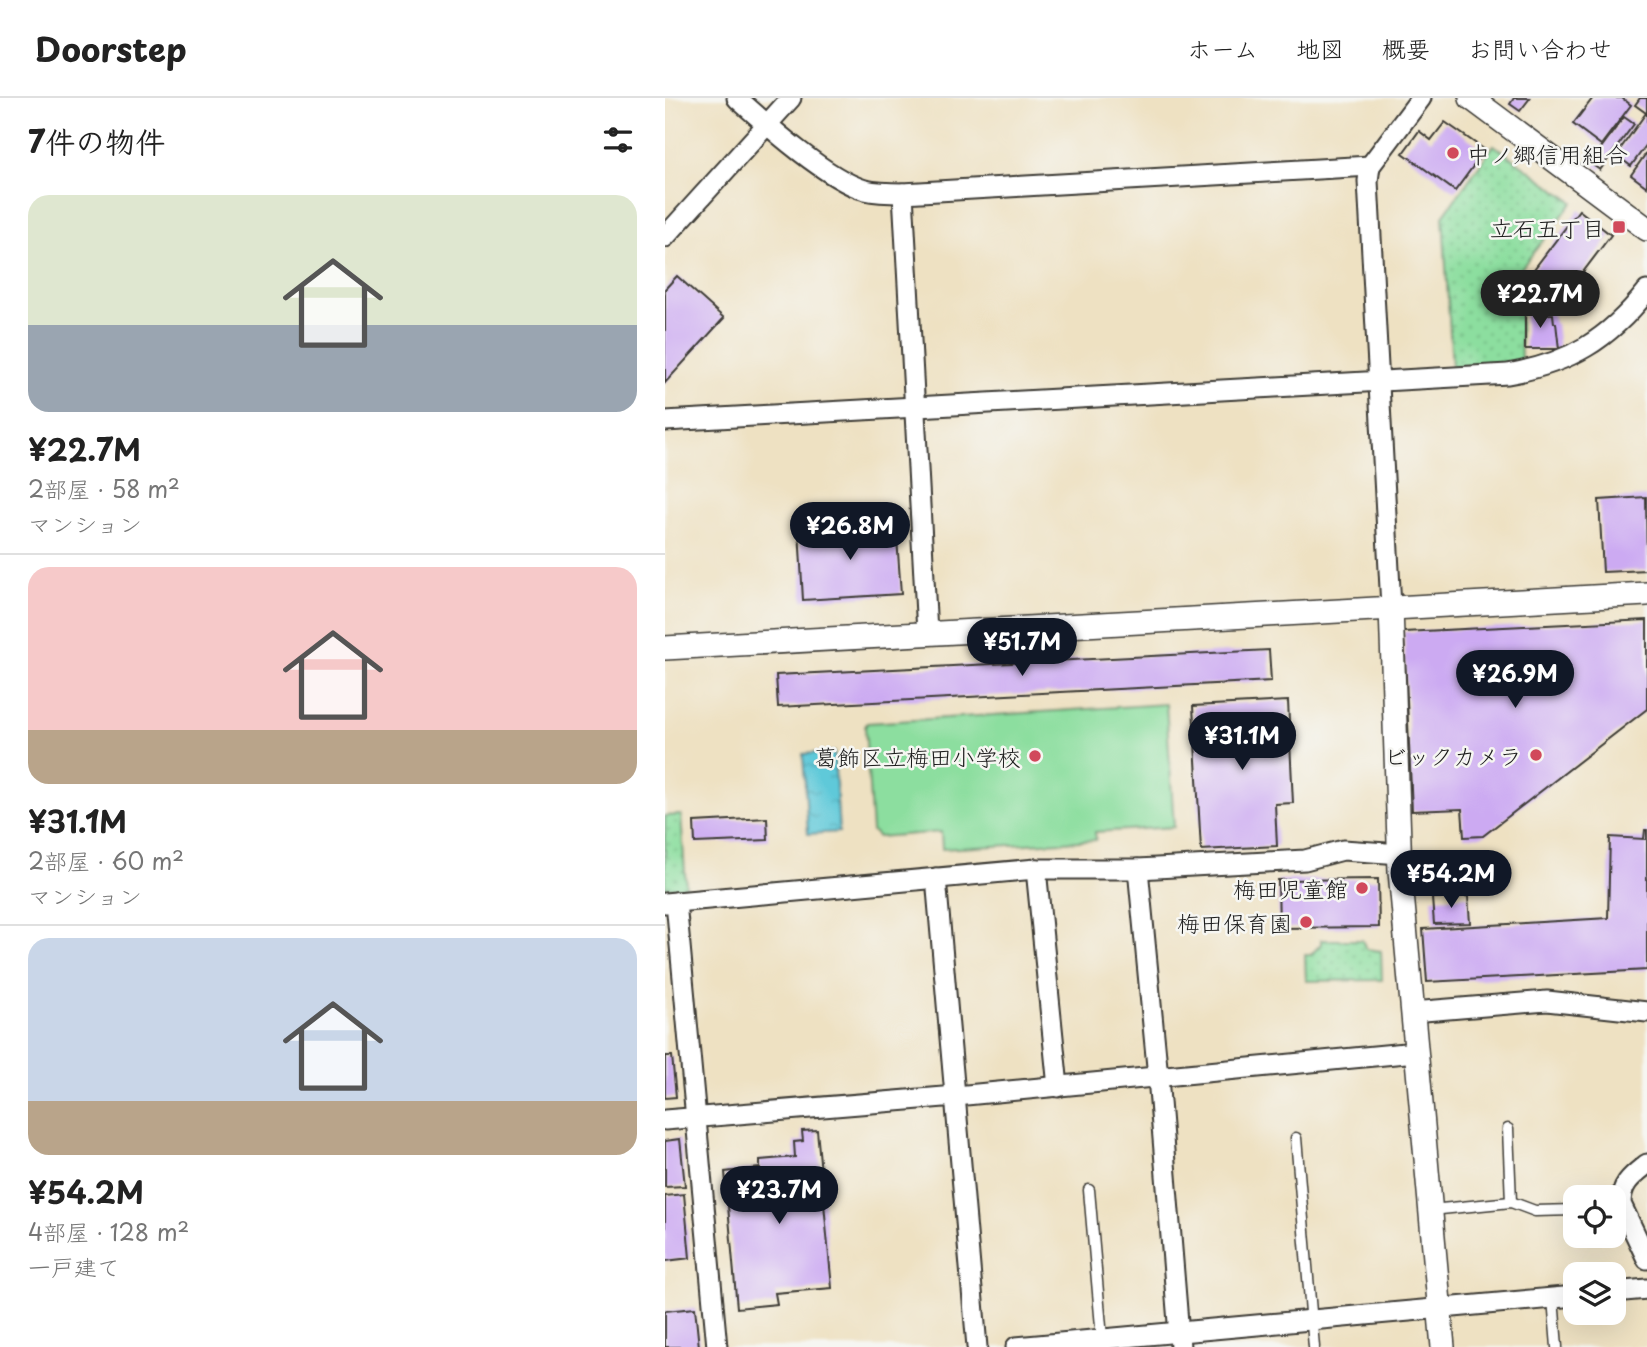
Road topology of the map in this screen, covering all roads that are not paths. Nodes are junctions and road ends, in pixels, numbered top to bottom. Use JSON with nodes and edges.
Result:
{"nodes":[{"id":1,"x":737,"y":98,"type":"edge"},
{"id":2,"x":791,"y":98,"type":"edge"},
{"id":3,"x":1421,"y":98,"type":"edge"},
{"id":4,"x":1471,"y":98,"type":"edge"},
{"id":5,"x":767,"y":125,"type":"junction"},
{"id":6,"x":1370,"y":166,"type":"junction"},
{"id":7,"x":904,"y":193,"type":"junction"},
{"id":8,"x":1647,"y":229,"type":"edge"},
{"id":9,"x":665,"y":237,"type":"edge"},
{"id":10,"x":1647,"y":291,"type":"edge"},
{"id":11,"x":1378,"y":381,"type":"junction"},
{"id":12,"x":915,"y":408,"type":"junction"},
{"id":13,"x":665,"y":421,"type":"edge"},
{"id":14,"x":1647,"y":594,"type":"edge"},
{"id":15,"x":1391,"y":607,"type":"junction"},
{"id":16,"x":927,"y":633,"type":"junction"},
{"id":17,"x":665,"y":648,"type":"edge"},
{"id":18,"x":1401,"y":854,"type":"junction"},
{"id":19,"x":1035,"y":869,"type":"junction"},
{"id":20,"x":1138,"y":869,"type":"junction"},
{"id":21,"x":936,"y":878,"type":"junction"},
{"id":22,"x":671,"y":903,"type":"edge"},
{"id":23,"x":1412,"y":1012,"type":"junction"},
{"id":24,"x":1647,"y":1012,"type":"edge"},
{"id":25,"x":1416,"y":1052,"type":"junction"},
{"id":26,"x":1158,"y":1077,"type":"junction"},
{"id":27,"x":1058,"y":1087,"type":"junction"},
{"id":28,"x":956,"y":1096,"type":"junction"},
{"id":29,"x":696,"y":1118,"type":"junction"},
{"id":30,"x":665,"y":1120,"type":"edge"},
{"id":31,"x":1509,"y":1129,"type":"dead end"},
{"id":32,"x":1296,"y":1138,"type":"dead end"},
{"id":33,"x":1647,"y":1164,"type":"edge"},
{"id":34,"x":1623,"y":1185,"type":"edge"},
{"id":35,"x":1089,"y":1190,"type":"dead end"},
{"id":36,"x":1511,"y":1202,"type":"junction"},
{"id":37,"x":1431,"y":1210,"type":"junction"},
{"id":38,"x":1563,"y":1210,"type":"edge"},
{"id":39,"x":1626,"y":1215,"type":"edge"},
{"id":40,"x":1647,"y":1259,"type":"edge"},
{"id":41,"x":1647,"y":1289,"type":"edge"},
{"id":42,"x":1626,"y":1291,"type":"edge"},
{"id":43,"x":1563,"y":1297,"type":"edge"},
{"id":44,"x":1553,"y":1298,"type":"junction"},
{"id":45,"x":1439,"y":1309,"type":"junction"},
{"id":46,"x":1311,"y":1319,"type":"junction"},
{"id":47,"x":1102,"y":1339,"type":"junction"},
{"id":48,"x":1179,"y":1340,"type":"edge"},
{"id":49,"x":1077,"y":1344,"type":"edge"},
{"id":50,"x":717,"y":1347,"type":"edge"},
{"id":51,"x":977,"y":1347,"type":"edge"},
{"id":52,"x":1016,"y":1347,"type":"edge"},
{"id":53,"x":1314,"y":1347,"type":"edge"},
{"id":54,"x":1443,"y":1347,"type":"edge"},
{"id":55,"x":1557,"y":1347,"type":"edge"}],
"edges":[{"from":1,"to":5,"type":"street"},
{"from":2,"to":5,"type":"street"},
{"from":3,"to":6,"type":"street"},
{"from":4,"to":8,"type":"street"},
{"from":5,"to":7,"type":"street"},
{"from":5,"to":9,"type":"street"},
{"from":6,"to":7,"type":"street"},
{"from":6,"to":11,"type":"street"},
{"from":7,"to":12,"type":"street"},
{"from":10,"to":11,"type":"street"},
{"from":11,"to":12,"type":"street"},
{"from":11,"to":15,"type":"street"},
{"from":12,"to":13,"type":"street"},
{"from":12,"to":16,"type":"street"},
{"from":14,"to":15,"type":"street"},
{"from":15,"to":16,"type":"street"},
{"from":15,"to":18,"type":"street"},
{"from":16,"to":17,"type":"street"},
{"from":18,"to":20,"type":"street"},
{"from":18,"to":23,"type":"street"},
{"from":19,"to":20,"type":"street"},
{"from":19,"to":21,"type":"street"},
{"from":19,"to":27,"type":"street"},
{"from":20,"to":26,"type":"street"},
{"from":21,"to":22,"type":"street"},
{"from":21,"to":28,"type":"street"},
{"from":22,"to":29,"type":"street"},
{"from":23,"to":24,"type":"street"},
{"from":23,"to":25,"type":"street"},
{"from":25,"to":26,"type":"street"},
{"from":25,"to":37,"type":"street"},
{"from":26,"to":27,"type":"street"},
{"from":26,"to":48,"type":"street"},
{"from":27,"to":28,"type":"street"},
{"from":28,"to":29,"type":"street"},
{"from":28,"to":51,"type":"street"},
{"from":29,"to":30,"type":"street"},
{"from":29,"to":50,"type":"street"},
{"from":31,"to":36,"type":"lane"},
{"from":32,"to":46,"type":"lane"},
{"from":33,"to":34,"type":"street"},
{"from":35,"to":47,"type":"lane"},
{"from":36,"to":37,"type":"lane"},
{"from":36,"to":38,"type":"lane"},
{"from":37,"to":45,"type":"street"},
{"from":39,"to":40,"type":"street"},
{"from":41,"to":42,"type":"street"},
{"from":43,"to":44,"type":"street"},
{"from":44,"to":45,"type":"street"},
{"from":44,"to":55,"type":"lane"},
{"from":45,"to":46,"type":"street"},
{"from":45,"to":54,"type":"street"},
{"from":46,"to":48,"type":"street"},
{"from":46,"to":53,"type":"lane"},
{"from":47,"to":48,"type":"street"},
{"from":47,"to":49,"type":"street"},
{"from":49,"to":52,"type":"street"}]}
